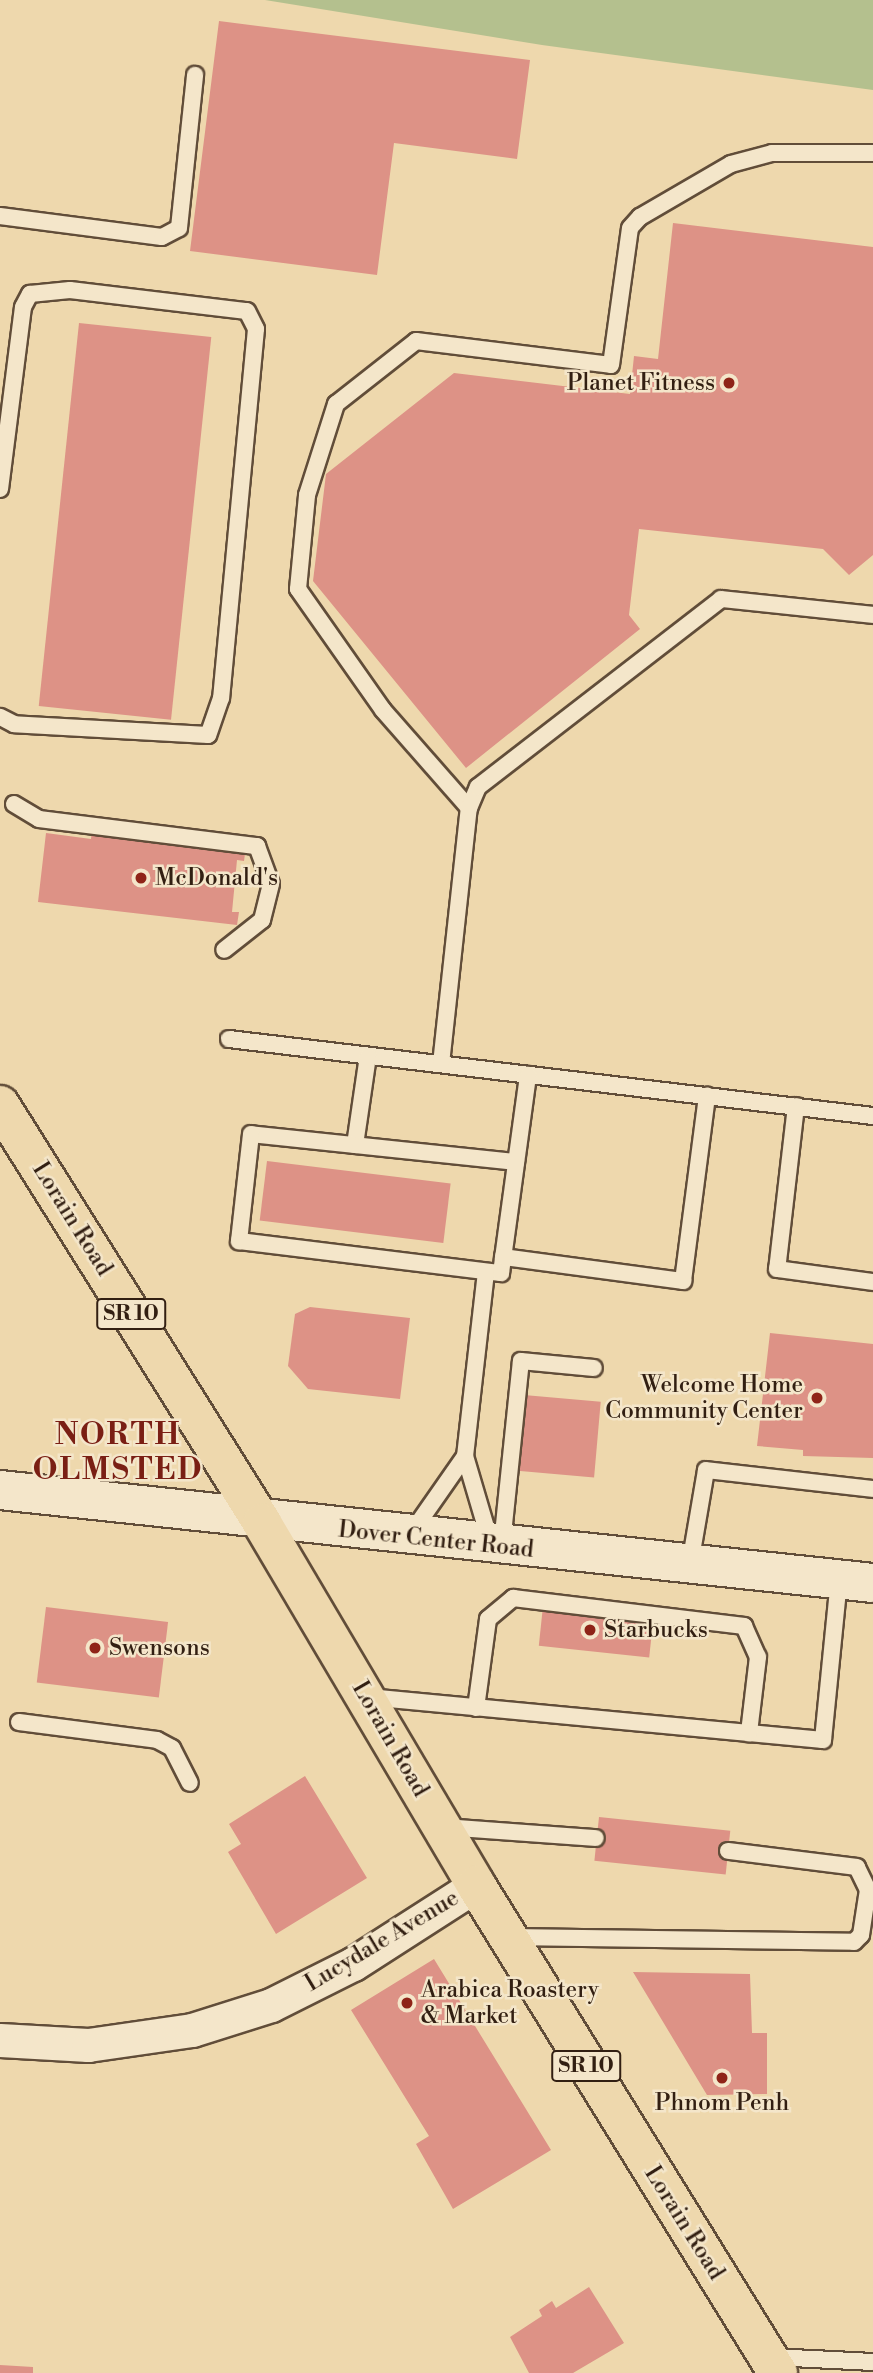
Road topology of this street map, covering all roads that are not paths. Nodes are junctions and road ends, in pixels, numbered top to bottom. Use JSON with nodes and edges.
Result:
{"nodes":[{"id":1,"x":195,"y":75,"type":"dead end"},
{"id":2,"x":873,"y":153,"type":"edge"},
{"id":3,"x":0,"y":216,"type":"edge"},
{"id":4,"x":0,"y":489,"type":"edge"},
{"id":5,"x":873,"y":615,"type":"edge"},
{"id":6,"x":0,"y":717,"type":"edge"},
{"id":7,"x":13,"y":804,"type":"dead end"},
{"id":8,"x":469,"y":808,"type":"junction"},
{"id":9,"x":224,"y":950,"type":"dead end"},
{"id":10,"x":229,"y":1039,"type":"dead end"},
{"id":11,"x":368,"y":1056,"type":"junction"},
{"id":12,"x":440,"y":1064,"type":"junction"},
{"id":13,"x":528,"y":1075,"type":"junction"},
{"id":14,"x":707,"y":1096,"type":"junction"},
{"id":15,"x":0,"y":1105,"type":"edge"},
{"id":16,"x":796,"y":1106,"type":"junction"},
{"id":17,"x":873,"y":1116,"type":"edge"},
{"id":18,"x":355,"y":1145,"type":"junction"},
{"id":19,"x":516,"y":1162,"type":"junction"},
{"id":20,"x":503,"y":1257,"type":"junction"},
{"id":21,"x":486,"y":1272,"type":"junction"},
{"id":22,"x":873,"y":1282,"type":"edge"},
{"id":23,"x":594,"y":1368,"type":"dead end"},
{"id":24,"x":465,"y":1456,"type":"junction"},
{"id":25,"x":873,"y":1489,"type":"edge"},
{"id":26,"x":0,"y":1490,"type":"edge"},
{"id":27,"x":262,"y":1522,"type":"junction"},
{"id":28,"x":409,"y":1537,"type":"junction"},
{"id":29,"x":496,"y":1546,"type":"junction"},
{"id":30,"x":690,"y":1565,"type":"junction"},
{"id":31,"x":856,"y":1582,"type":"edge"},
{"id":32,"x":365,"y":1697,"type":"junction"},
{"id":33,"x":476,"y":1708,"type":"junction"},
{"id":34,"x":19,"y":1722,"type":"dead end"},
{"id":35,"x":749,"y":1733,"type":"junction"},
{"id":36,"x":190,"y":1783,"type":"dead end"},
{"id":37,"x":442,"y":1827,"type":"junction"},
{"id":38,"x":596,"y":1838,"type":"dead end"},
{"id":39,"x":728,"y":1851,"type":"dead end"},
{"id":40,"x":865,"y":1865,"type":"edge"},
{"id":41,"x":475,"y":1885,"type":"junction"},
{"id":42,"x":507,"y":1937,"type":"junction"},
{"id":43,"x":0,"y":2040,"type":"edge"},
{"id":44,"x":873,"y":2362,"type":"edge"},
{"id":45,"x":767,"y":2368,"type":"edge"}],
"edges":[{"from":1,"to":3,"type":"lane"},
{"from":2,"to":8,"type":"lane"},
{"from":4,"to":6,"type":"lane"},
{"from":5,"to":8,"type":"lane"},
{"from":7,"to":9,"type":"lane"},
{"from":8,"to":12,"type":"lane"},
{"from":10,"to":11,"type":"lane"},
{"from":11,"to":12,"type":"lane"},
{"from":11,"to":18,"type":"lane"},
{"from":12,"to":13,"type":"lane"},
{"from":13,"to":14,"type":"lane"},
{"from":13,"to":19,"type":"lane"},
{"from":14,"to":16,"type":"lane"},
{"from":14,"to":20,"type":"lane"},
{"from":15,"to":27,"type":"main road","name":"Lorain Road","number":"SR 10"},
{"from":16,"to":17,"type":"lane"},
{"from":16,"to":22,"type":"lane"},
{"from":18,"to":19,"type":"lane"},
{"from":18,"to":21,"type":"lane"},
{"from":19,"to":20,"type":"lane"},
{"from":20,"to":21,"type":"lane"},
{"from":21,"to":24,"type":"lane"},
{"from":23,"to":29,"type":"lane"},
{"from":24,"to":28,"type":"lane"},
{"from":24,"to":29,"type":"lane"},
{"from":25,"to":30,"type":"lane"},
{"from":26,"to":27,"type":"street","name":"Dover Center Road"},
{"from":27,"to":28,"type":"street","name":"Dover Center Road"},
{"from":27,"to":32,"type":"main road","name":"Lorain Road","number":"SR 10"},
{"from":28,"to":29,"type":"street","name":"Dover Center Road"},
{"from":29,"to":30,"type":"street","name":"Dover Center Road"},
{"from":30,"to":31,"type":"street","name":"Dover Center Road"},
{"from":31,"to":35,"type":"lane"},
{"from":32,"to":33,"type":"lane"},
{"from":32,"to":37,"type":"main road","name":"Lorain Road","number":"SR 10"},
{"from":33,"to":35,"type":"lane"},
{"from":33,"to":35,"type":"lane"},
{"from":34,"to":36,"type":"lane"},
{"from":37,"to":38,"type":"lane"},
{"from":37,"to":41,"type":"main road","name":"Lorain Road","number":"SR 10"},
{"from":39,"to":40,"type":"lane"},
{"from":40,"to":42,"type":"lane"},
{"from":41,"to":42,"type":"main road","name":"Lorain Road","number":"SR 10"},
{"from":41,"to":43,"type":"street","name":"Lucydale Avenue"},
{"from":42,"to":45,"type":"main road","name":"Lorain Road","number":"SR 10"},
{"from":44,"to":45,"type":"lane"}]}
